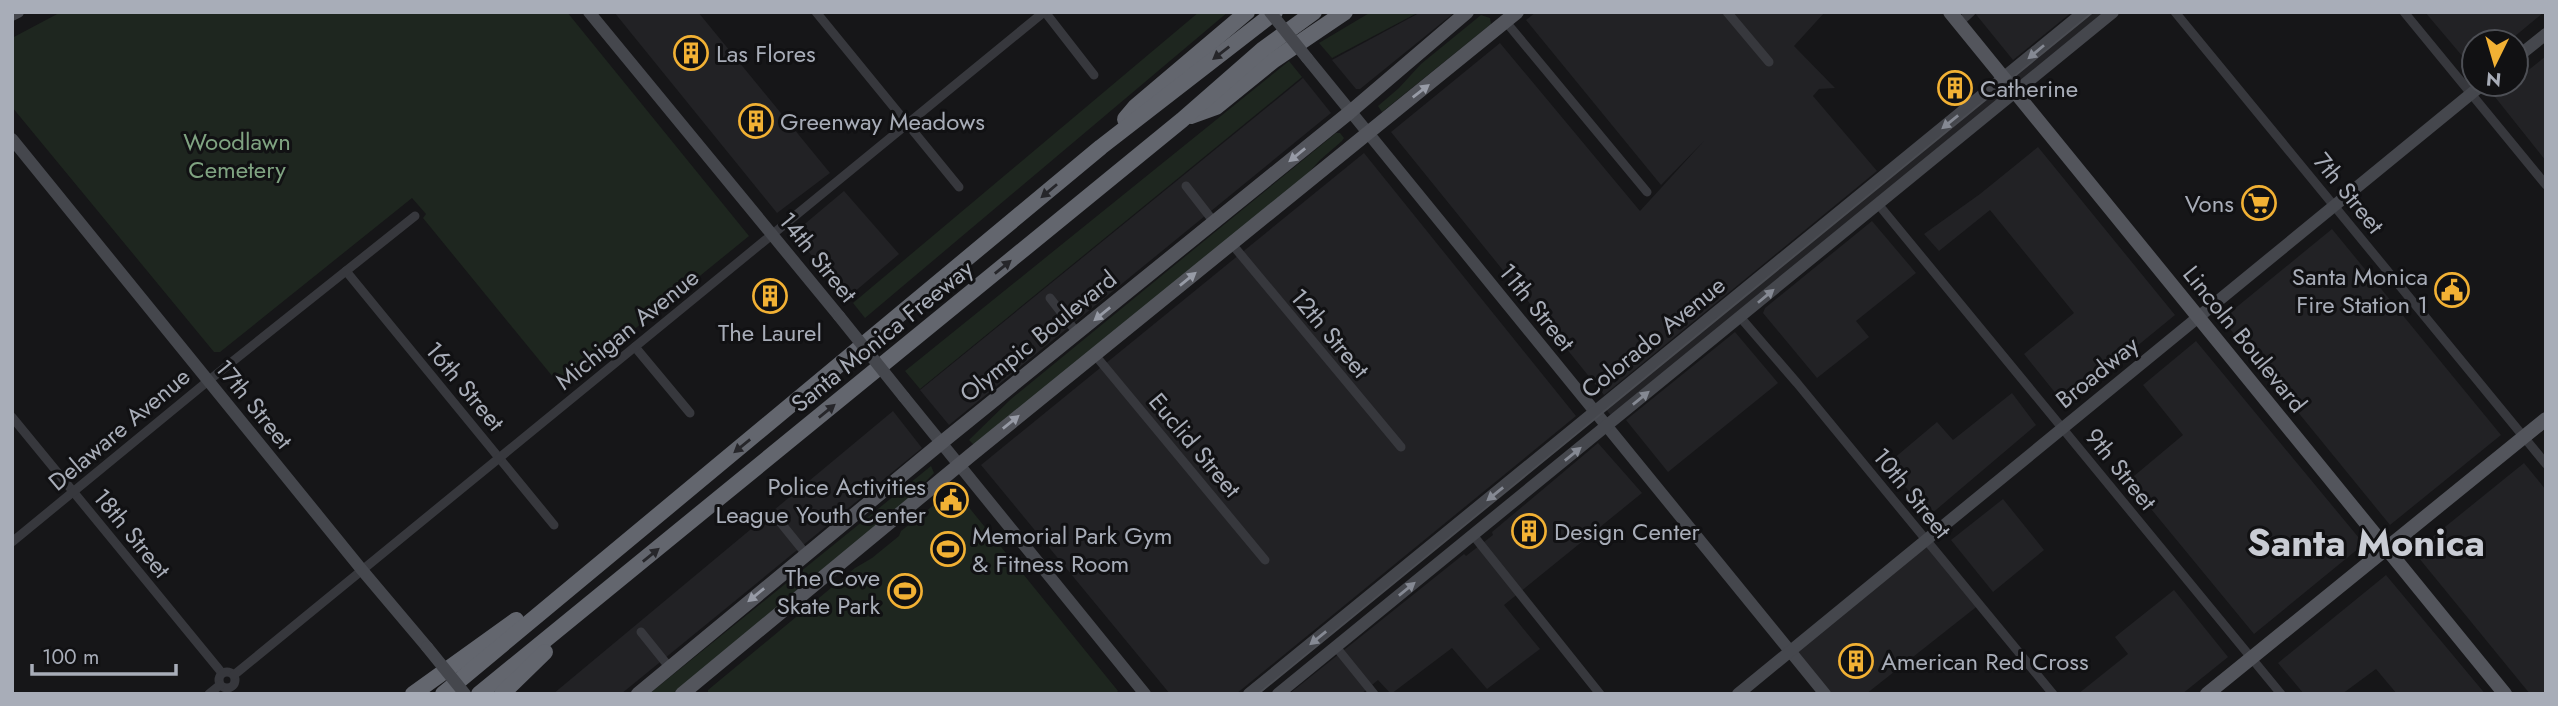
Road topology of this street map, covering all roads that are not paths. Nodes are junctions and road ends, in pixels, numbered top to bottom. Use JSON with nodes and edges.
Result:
{"nodes":[{"id":1,"x":18,"y":12,"type":"edge"},
{"id":2,"x":589,"y":12,"type":"edge"},
{"id":3,"x":816,"y":12,"type":"edge"},
{"id":4,"x":1045,"y":12,"type":"edge"},
{"id":5,"x":1247,"y":12,"type":"edge"},
{"id":6,"x":1273,"y":12,"type":"edge"},
{"id":7,"x":1314,"y":12,"type":"edge"},
{"id":8,"x":1345,"y":12,"type":"edge"},
{"id":9,"x":1467,"y":12,"type":"edge"},
{"id":10,"x":1727,"y":12,"type":"edge"},
{"id":11,"x":1971,"y":12,"type":"edge"},
{"id":12,"x":2084,"y":12,"type":"edge"},
{"id":13,"x":2113,"y":12,"type":"edge"},
{"id":14,"x":2175,"y":12,"type":"edge"},
{"id":15,"x":2404,"y":12,"type":"edge"},
{"id":16,"x":12,"y":15,"type":"edge"},
{"id":17,"x":1506,"y":15,"type":"edge"},
{"id":18,"x":1954,"y":18,"type":"edge"},
{"id":19,"x":2546,"y":34,"type":"edge"},
{"id":20,"x":2530,"y":47,"type":"edge"},
{"id":21,"x":1769,"y":62,"type":"dead end"},
{"id":22,"x":1094,"y":75,"type":"dead end"},
{"id":23,"x":2003,"y":80,"type":"junction"},
{"id":24,"x":2460,"y":80,"type":"edge"},
{"id":25,"x":2014,"y":93,"type":"junction"},
{"id":26,"x":2467,"y":98,"type":"edge"},
{"id":27,"x":2475,"y":98,"type":"edge"},
{"id":28,"x":1350,"y":112,"type":"junction"},
{"id":29,"x":1182,"y":120,"type":"junction"},
{"id":30,"x":908,"y":124,"type":"junction"},
{"id":31,"x":1367,"y":132,"type":"junction"},
{"id":32,"x":12,"y":139,"type":"edge"},
{"id":33,"x":1101,"y":148,"type":"junction"},
{"id":34,"x":2546,"y":185,"type":"edge"},
{"id":35,"x":959,"y":187,"type":"dead end"},
{"id":36,"x":1186,"y":187,"type":"dead end"},
{"id":37,"x":1647,"y":192,"type":"dead end"},
{"id":38,"x":1878,"y":204,"type":"junction"},
{"id":39,"x":2334,"y":206,"type":"junction"},
{"id":40,"x":415,"y":216,"type":"dead end"},
{"id":41,"x":1214,"y":222,"type":"junction"},
{"id":42,"x":773,"y":234,"type":"junction"},
{"id":43,"x":1231,"y":243,"type":"junction"},
{"id":44,"x":346,"y":271,"type":"junction"},
{"id":45,"x":1050,"y":298,"type":"dead end"},
{"id":46,"x":1740,"y":317,"type":"junction"},
{"id":47,"x":2198,"y":317,"type":"junction"},
{"id":48,"x":1078,"y":334,"type":"junction"},
{"id":49,"x":635,"y":347,"type":"junction"},
{"id":50,"x":1095,"y":355,"type":"junction"},
{"id":51,"x":208,"y":381,"type":"junction"},
{"id":52,"x":1595,"y":412,"type":"junction"},
{"id":53,"x":690,"y":414,"type":"dead end"},
{"id":54,"x":12,"y":417,"type":"edge"},
{"id":55,"x":2546,"y":419,"type":"edge"},
{"id":56,"x":1607,"y":427,"type":"junction"},
{"id":57,"x":2063,"y":427,"type":"junction"},
{"id":58,"x":2524,"y":437,"type":"junction"},
{"id":59,"x":941,"y":443,"type":"junction"},
{"id":60,"x":1401,"y":447,"type":"dead end"},
{"id":61,"x":500,"y":457,"type":"junction"},
{"id":62,"x":2546,"y":464,"type":"edge"},
{"id":63,"x":958,"y":465,"type":"junction"},
{"id":64,"x":74,"y":492,"type":"junction"},
{"id":65,"x":776,"y":517,"type":"dead end"},
{"id":66,"x":554,"y":525,"type":"dead end"},
{"id":67,"x":1473,"y":535,"type":"junction"},
{"id":68,"x":1926,"y":540,"type":"junction"},
{"id":69,"x":12,"y":542,"type":"edge"},
{"id":70,"x":2386,"y":548,"type":"junction"},
{"id":71,"x":806,"y":554,"type":"junction"},
{"id":72,"x":604,"y":559,"type":"junction"},
{"id":73,"x":1265,"y":560,"type":"dead end"},
{"id":74,"x":362,"y":570,"type":"junction"},
{"id":75,"x":598,"y":598,"type":"junction"},
{"id":76,"x":641,"y":632,"type":"dead end"},
{"id":77,"x":1336,"y":647,"type":"junction"},
{"id":78,"x":1790,"y":652,"type":"junction"},
{"id":79,"x":2252,"y":659,"type":"junction"},
{"id":80,"x":670,"y":668,"type":"junction"},
{"id":81,"x":222,"y":673,"type":"junction"},
{"id":82,"x":234,"y":675,"type":"junction"},
{"id":83,"x":220,"y":685,"type":"junction"},
{"id":84,"x":235,"y":690,"type":"edge"},
{"id":85,"x":687,"y":692,"type":"edge"},
{"id":86,"x":209,"y":694,"type":"edge"},
{"id":87,"x":414,"y":694,"type":"edge"},
{"id":88,"x":443,"y":694,"type":"edge"},
{"id":89,"x":465,"y":694,"type":"edge"},
{"id":90,"x":479,"y":694,"type":"edge"},
{"id":91,"x":502,"y":694,"type":"edge"},
{"id":92,"x":638,"y":694,"type":"edge"},
{"id":93,"x":1145,"y":694,"type":"edge"},
{"id":94,"x":1249,"y":694,"type":"edge"},
{"id":95,"x":1278,"y":694,"type":"edge"},
{"id":96,"x":1374,"y":694,"type":"edge"},
{"id":97,"x":1600,"y":694,"type":"edge"},
{"id":98,"x":1738,"y":694,"type":"edge"},
{"id":99,"x":1825,"y":694,"type":"edge"},
{"id":100,"x":2053,"y":694,"type":"edge"},
{"id":101,"x":2207,"y":694,"type":"edge"},
{"id":102,"x":2281,"y":694,"type":"edge"},
{"id":103,"x":2505,"y":694,"type":"edge"}],
"edges":[{"from":1,"to":16,"type":"street"},
{"from":2,"to":42,"type":"street","name":"14th Street"},
{"from":3,"to":30,"type":"street"},
{"from":4,"to":22,"type":"street"},
{"from":4,"to":30,"type":"street","name":"Michigan Avenue"},
{"from":5,"to":33,"type":"highway"},
{"from":6,"to":28,"type":"street","name":"11th Street","bridge":true},
{"from":6,"to":33,"type":"highway","name":"Santa Monica Freeway","one_way":true},
{"from":7,"to":29,"type":"highway","name":"Santa Monica Freeway"},
{"from":8,"to":29,"type":"highway"},
{"from":9,"to":28,"type":"main road","name":"Olympic Boulevard"},
{"from":10,"to":21,"type":"street"},
{"from":11,"to":18,"type":"street"},
{"from":12,"to":23,"type":"street","name":"Colorado Avenue","one_way":true},
{"from":13,"to":25,"type":"street","name":"Colorado Avenue"},
{"from":14,"to":39,"type":"street","name":"7th Street"},
{"from":15,"to":24,"type":"street"},
{"from":31,"to":17,"type":"main road","name":"Olympic Boulevard","one_way":true},
{"from":17,"to":37,"type":"street"},
{"from":18,"to":23,"type":"main road","name":"Lincoln Boulevard"},
{"from":19,"to":20,"type":"street"},
{"from":23,"to":25,"type":"main road","name":"Lincoln Boulevard"},
{"from":23,"to":52,"type":"street","name":"Colorado Avenue","one_way":true},
{"from":25,"to":38,"type":"street","name":"Colorado Avenue"},
{"from":25,"to":47,"type":"main road","name":"Lincoln Boulevard"},
{"from":26,"to":39,"type":"street","name":"Broadway"},
{"from":27,"to":34,"type":"street"},
{"from":28,"to":31,"type":"street","name":"11th Street"},
{"from":28,"to":41,"type":"main road","name":"Olympic Boulevard","one_way":true},
{"from":75,"to":29,"type":"highway","name":"Santa Monica Freeway","one_way":true},
{"from":30,"to":35,"type":"street"},
{"from":30,"to":42,"type":"street","name":"Michigan Avenue"},
{"from":31,"to":43,"type":"main road","name":"Olympic Boulevard"},
{"from":31,"to":52,"type":"street","name":"11th Street"},
{"from":32,"to":51,"type":"street","name":"17th Street"},
{"from":33,"to":72,"type":"highway","name":"Santa Monica Freeway","one_way":true},
{"from":36,"to":41,"type":"street"},
{"from":46,"to":38,"type":"street","name":"Colorado Avenue","one_way":true},
{"from":38,"to":57,"type":"street","name":"9th Street"},
{"from":39,"to":47,"type":"street","name":"Broadway"},
{"from":39,"to":58,"type":"street","name":"7th Street"},
{"from":40,"to":44,"type":"street","name":"Delaware Avenue"},
{"from":41,"to":48,"type":"main road","name":"Olympic Boulevard","one_way":true},
{"from":42,"to":49,"type":"street","name":"Michigan Avenue"},
{"from":42,"to":59,"type":"street","name":"14th Street","bridge":true},
{"from":50,"to":43,"type":"main road","name":"Olympic Boulevard","one_way":true},
{"from":43,"to":60,"type":"street","name":"12th Street"},
{"from":44,"to":51,"type":"street","name":"Delaware Avenue"},
{"from":44,"to":61,"type":"street","name":"16th Street"},
{"from":45,"to":48,"type":"street"},
{"from":56,"to":46,"type":"street","name":"Colorado Avenue","one_way":true},
{"from":46,"to":68,"type":"street","name":"10th Street"},
{"from":47,"to":57,"type":"street","name":"Broadway"},
{"from":47,"to":70,"type":"main road","name":"Lincoln Boulevard"},
{"from":48,"to":59,"type":"main road","name":"Olympic Boulevard"},
{"from":49,"to":53,"type":"street"},
{"from":49,"to":61,"type":"street","name":"Michigan Avenue"},
{"from":63,"to":50,"type":"main road","name":"Olympic Boulevard","one_way":true},
{"from":50,"to":73,"type":"street","name":"Euclid Street"},
{"from":51,"to":64,"type":"street","name":"Delaware Avenue"},
{"from":51,"to":74,"type":"street","name":"17th Street"},
{"from":52,"to":56,"type":"street","name":"11th Street"},
{"from":52,"to":94,"type":"street","name":"Colorado Avenue","one_way":true},
{"from":54,"to":64,"type":"street","name":"18th Street"},
{"from":55,"to":58,"type":"main road"},
{"from":67,"to":56,"type":"street","name":"Colorado Avenue","one_way":true},
{"from":56,"to":78,"type":"street","name":"11th Street"},
{"from":57,"to":68,"type":"street","name":"Broadway"},
{"from":57,"to":79,"type":"street","name":"9th Street"},
{"from":58,"to":62,"type":"street","name":"7th Street"},
{"from":58,"to":70,"type":"main road"},
{"from":59,"to":63,"type":"street","name":"14th Street"},
{"from":59,"to":71,"type":"main road","name":"Olympic Boulevard"},
{"from":61,"to":66,"type":"street","name":"16th Street"},
{"from":61,"to":74,"type":"street","name":"Michigan Avenue"},
{"from":63,"to":85,"type":"main road","name":"Olympic Boulevard"},
{"from":63,"to":93,"type":"street","name":"14th Street"},
{"from":64,"to":69,"type":"street","name":"Delaware Avenue"},
{"from":64,"to":81,"type":"street","name":"18th Street"},
{"from":65,"to":71,"type":"street"},
{"from":77,"to":67,"type":"street","name":"Colorado Avenue","one_way":true},
{"from":67,"to":97,"type":"street"},
{"from":68,"to":78,"type":"street","name":"Broadway"},
{"from":68,"to":100,"type":"street","name":"10th Street"},
{"from":70,"to":79,"type":"main road"},
{"from":70,"to":103,"type":"main road","name":"Lincoln Boulevard"},
{"from":71,"to":80,"type":"main road","name":"Olympic Boulevard","one_way":true},
{"from":72,"to":87,"type":"highway"},
{"from":72,"to":88,"type":"highway","name":"Santa Monica Freeway"},
{"from":74,"to":82,"type":"street","name":"Michigan Avenue"},
{"from":74,"to":89,"type":"street","name":"17th Street","bridge":true},
{"from":75,"to":90,"type":"highway","name":"Santa Monica Freeway"},
{"from":75,"to":91,"type":"highway"},
{"from":76,"to":80,"type":"street"},
{"from":77,"to":95,"type":"street","name":"Colorado Avenue"},
{"from":77,"to":96,"type":"street"},
{"from":78,"to":98,"type":"street","name":"Broadway"},
{"from":78,"to":99,"type":"street","name":"11th Street"},
{"from":79,"to":101,"type":"main road"},
{"from":79,"to":102,"type":"street","name":"9th Street"},
{"from":80,"to":92,"type":"main road","name":"Olympic Boulevard"},
{"from":81,"to":82,"type":"street"},
{"from":81,"to":83,"type":"street"},
{"from":82,"to":84,"type":"street"},
{"from":83,"to":84,"type":"street"},
{"from":83,"to":86,"type":"street"}]}
